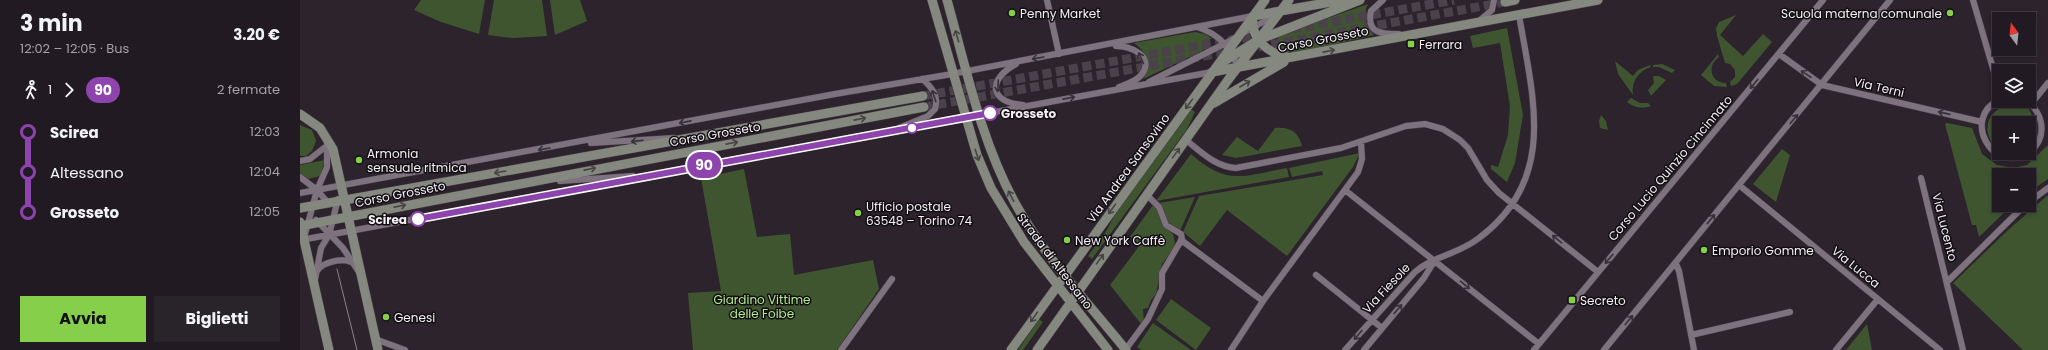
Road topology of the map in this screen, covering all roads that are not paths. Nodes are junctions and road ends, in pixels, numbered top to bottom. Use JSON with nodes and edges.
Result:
{"nodes":[{"id":1,"x":932,"y":0,"type":"edge"},
{"id":2,"x":947,"y":0,"type":"edge"},
{"id":3,"x":1047,"y":0,"type":"edge"},
{"id":4,"x":1265,"y":0,"type":"edge"},
{"id":5,"x":1289,"y":0,"type":"edge"},
{"id":6,"x":1342,"y":0,"type":"edge"},
{"id":7,"x":1360,"y":0,"type":"edge"},
{"id":8,"x":1383,"y":0,"type":"edge"},
{"id":9,"x":1494,"y":0,"type":"edge"},
{"id":10,"x":1515,"y":0,"type":"edge"},
{"id":11,"x":1598,"y":0,"type":"edge"},
{"id":12,"x":1824,"y":0,"type":"edge"},
{"id":13,"x":1890,"y":0,"type":"edge"},
{"id":14,"x":1973,"y":0,"type":"edge"},
{"id":15,"x":1504,"y":2,"type":"dead end"},
{"id":16,"x":1281,"y":11,"type":"junction"},
{"id":17,"x":1519,"y":15,"type":"junction"},
{"id":18,"x":1253,"y":16,"type":"junction"},
{"id":19,"x":1478,"y":22,"type":"junction"},
{"id":20,"x":1196,"y":26,"type":"junction"},
{"id":21,"x":1253,"y":28,"type":"junction"},
{"id":22,"x":1414,"y":34,"type":"junction"},
{"id":23,"x":1238,"y":37,"type":"junction"},
{"id":24,"x":1258,"y":40,"type":"junction"},
{"id":25,"x":1104,"y":45,"type":"junction"},
{"id":26,"x":1228,"y":50,"type":"junction"},
{"id":27,"x":1059,"y":54,"type":"junction"},
{"id":28,"x":1779,"y":54,"type":"junction"},
{"id":29,"x":1290,"y":58,"type":"junction"},
{"id":30,"x":1023,"y":60,"type":"junction"},
{"id":31,"x":1992,"y":65,"type":"edge"},
{"id":32,"x":1238,"y":67,"type":"junction"},
{"id":33,"x":967,"y":71,"type":"junction"},
{"id":34,"x":1212,"y":72,"type":"junction"},
{"id":35,"x":952,"y":74,"type":"junction"},
{"id":36,"x":922,"y":79,"type":"junction"},
{"id":37,"x":2048,"y":83,"type":"edge"},
{"id":38,"x":1822,"y":85,"type":"junction"},
{"id":39,"x":1140,"y":86,"type":"junction"},
{"id":40,"x":1111,"y":90,"type":"junction"},
{"id":41,"x":2036,"y":94,"type":"edge"},
{"id":42,"x":923,"y":96,"type":"tunnel mouth"},
{"id":43,"x":1211,"y":104,"type":"junction"},
{"id":44,"x":1031,"y":105,"type":"junction"},
{"id":45,"x":1992,"y":106,"type":"edge"},
{"id":46,"x":924,"y":107,"type":"tunnel mouth"},
{"id":47,"x":2033,"y":108,"type":"edge"},
{"id":48,"x":979,"y":115,"type":"junction"},
{"id":49,"x":302,"y":118,"type":"edge"},
{"id":50,"x":966,"y":118,"type":"junction"},
{"id":51,"x":1982,"y":122,"type":"junction"},
{"id":52,"x":888,"y":132,"type":"junction"},
{"id":53,"x":2045,"y":134,"type":"edge"},
{"id":54,"x":689,"y":138,"type":"junction"},
{"id":55,"x":1186,"y":140,"type":"junction"},
{"id":56,"x":328,"y":142,"type":"junction"},
{"id":57,"x":1361,"y":142,"type":"junction"},
{"id":58,"x":577,"y":143,"type":"junction"},
{"id":59,"x":2036,"y":144,"type":"edge"},
{"id":60,"x":1992,"y":150,"type":"edge"},
{"id":61,"x":300,"y":161,"type":"edge"},
{"id":62,"x":646,"y":176,"type":"junction"},
{"id":63,"x":300,"y":177,"type":"edge"},
{"id":64,"x":1921,"y":178,"type":"dead end"},
{"id":65,"x":511,"y":184,"type":"junction"},
{"id":66,"x":1739,"y":185,"type":"junction"},
{"id":67,"x":342,"y":186,"type":"junction"},
{"id":68,"x":2048,"y":188,"type":"edge"},
{"id":69,"x":317,"y":190,"type":"junction"},
{"id":70,"x":1345,"y":190,"type":"junction"},
{"id":71,"x":300,"y":193,"type":"edge"},
{"id":72,"x":1147,"y":195,"type":"junction"},
{"id":73,"x":2036,"y":197,"type":"edge"},
{"id":74,"x":337,"y":202,"type":"junction"},
{"id":75,"x":1513,"y":204,"type":"junction"},
{"id":76,"x":305,"y":205,"type":"edge"},
{"id":77,"x":2018,"y":212,"type":"edge"},
{"id":78,"x":339,"y":216,"type":"junction"},
{"id":79,"x":307,"y":223,"type":"edge"},
{"id":80,"x":351,"y":232,"type":"junction"},
{"id":81,"x":328,"y":235,"type":"junction"},
{"id":82,"x":302,"y":240,"type":"edge"},
{"id":83,"x":1181,"y":240,"type":"junction"},
{"id":84,"x":1436,"y":260,"type":"junction"},
{"id":85,"x":351,"y":262,"type":"junction"},
{"id":86,"x":1676,"y":264,"type":"junction"},
{"id":87,"x":316,"y":272,"type":"junction"},
{"id":88,"x":360,"y":272,"type":"junction"},
{"id":89,"x":1598,"y":272,"type":"junction"},
{"id":90,"x":1065,"y":275,"type":"junction"},
{"id":91,"x":1316,"y":275,"type":"dead end"},
{"id":92,"x":892,"y":278,"type":"dead end"},
{"id":93,"x":1948,"y":281,"type":"junction"},
{"id":94,"x":314,"y":283,"type":"junction"},
{"id":95,"x":1057,"y":285,"type":"junction"},
{"id":96,"x":1078,"y":290,"type":"junction"},
{"id":97,"x":1878,"y":299,"type":"junction"},
{"id":98,"x":1263,"y":301,"type":"junction"},
{"id":99,"x":1070,"y":302,"type":"junction"},
{"id":100,"x":1790,"y":312,"type":"dead end"},
{"id":101,"x":1372,"y":319,"type":"junction"},
{"id":102,"x":1382,"y":328,"type":"junction"},
{"id":103,"x":1691,"y":335,"type":"junction"},
{"id":104,"x":375,"y":338,"type":"junction"},
{"id":105,"x":1539,"y":344,"type":"junction"},
{"id":106,"x":329,"y":350,"type":"edge"},
{"id":107,"x":378,"y":350,"type":"edge"},
{"id":108,"x":405,"y":350,"type":"edge"},
{"id":109,"x":841,"y":350,"type":"edge"},
{"id":110,"x":1011,"y":350,"type":"edge"},
{"id":111,"x":1037,"y":350,"type":"edge"},
{"id":112,"x":1108,"y":350,"type":"edge"},
{"id":113,"x":1126,"y":350,"type":"edge"},
{"id":114,"x":1230,"y":350,"type":"edge"},
{"id":115,"x":1345,"y":350,"type":"edge"},
{"id":116,"x":1364,"y":350,"type":"edge"},
{"id":117,"x":1534,"y":350,"type":"edge"},
{"id":118,"x":1604,"y":350,"type":"edge"},
{"id":119,"x":1694,"y":350,"type":"edge"},
{"id":120,"x":1836,"y":350,"type":"edge"},
{"id":121,"x":1940,"y":350,"type":"edge"},
{"id":122,"x":1963,"y":350,"type":"edge"}],
"edges":[{"from":1,"to":35,"type":"main road","name":"Strada di Altessano"},
{"from":33,"to":2,"type":"main road","name":"Strada di Altessano","one_way":true},
{"from":3,"to":27,"type":"street"},
{"from":4,"to":18,"type":"main road","name":"Via Andrea Sansovino"},
{"from":5,"to":16,"type":"main road"},
{"from":6,"to":16,"type":"main road","name":"Corso Grosseto"},
{"from":7,"to":24,"type":"main road"},
{"from":8,"to":22,"type":"street","name":"Corso Grosseto"},
{"from":9,"to":19,"type":"street"},
{"from":10,"to":15,"type":"main road"},
{"from":11,"to":17,"type":"main road","name":"Corso Grosseto"},
{"from":12,"to":28,"type":"street","name":"Corso Lucio Quinzio Cincinnato"},
{"from":13,"to":38,"type":"street"},
{"from":14,"to":31,"type":"street"},
{"from":16,"to":18,"type":"main road","name":"Corso Grosseto"},
{"from":16,"to":21,"type":"street","name":"Corso Grosseto"},
{"from":16,"to":24,"type":"main road"},
{"from":17,"to":19,"type":"main road","name":"Corso Grosseto"},
{"from":17,"to":75,"type":"street"},
{"from":18,"to":20,"type":"street","name":"Corso Grosseto"},
{"from":18,"to":21,"type":"main road"},
{"from":18,"to":23,"type":"main road","name":"Via Andrea Sansovino"},
{"from":19,"to":22,"type":"main road","name":"Corso Grosseto"},
{"from":20,"to":25,"type":"street","name":"Corso Grosseto"},
{"from":20,"to":26,"type":"street"},
{"from":21,"to":23,"type":"street","name":"Corso Grosseto"},
{"from":21,"to":24,"type":"main road"},
{"from":29,"to":22,"type":"main road","name":"Corso Grosseto","one_way":true},
{"from":23,"to":26,"type":"main road","name":"Via Andrea Sansovino"},
{"from":24,"to":26,"type":"main road"},
{"from":24,"to":29,"type":"main road"},
{"from":24,"to":32,"type":"main road"},
{"from":25,"to":27,"type":"street","name":"Corso Grosseto"},
{"from":40,"to":25,"type":"street","name":"Corso Grosseto","one_way":true},
{"from":26,"to":32,"type":"street"},
{"from":26,"to":34,"type":"main road","name":"Via Andrea Sansovino"},
{"from":26,"to":39,"type":"street","name":"Corso Grosseto"},
{"from":27,"to":30,"type":"street","name":"Corso Grosseto","one_way":true},
{"from":38,"to":28,"type":"street","name":"Via Terni","one_way":true},
{"from":28,"to":89,"type":"street","name":"Corso Lucio Quinzio Cincinnato","one_way":true},
{"from":29,"to":32,"type":"main road","name":"Corso Grosseto"},
{"from":43,"to":29,"type":"main road","one_way":true},
{"from":30,"to":33,"type":"street","name":"Corso Grosseto"},
{"from":30,"to":44,"type":"street","name":"Corso Grosseto","one_way":true},
{"from":32,"to":34,"type":"main road","name":"Corso Grosseto"},
{"from":32,"to":43,"type":"main road"},
{"from":33,"to":35,"type":"street","name":"Corso Grosseto"},
{"from":33,"to":48,"type":"main road","name":"Strada di Altessano"},
{"from":34,"to":39,"type":"street","name":"Corso Grosseto"},
{"from":34,"to":90,"type":"main road","name":"Via Andrea Sansovino","one_way":true},
{"from":35,"to":36,"type":"street","name":"Corso Grosseto"},
{"from":35,"to":50,"type":"main road","name":"Strada di Altessano"},
{"from":52,"to":36,"type":"street","name":"Corso Grosseto","one_way":true},
{"from":36,"to":58,"type":"street","name":"Corso Grosseto","one_way":true},
{"from":37,"to":41,"type":"street"},
{"from":51,"to":38,"type":"street","name":"Via Terni","one_way":true},
{"from":66,"to":38,"type":"street","one_way":true},
{"from":39,"to":40,"type":"street","name":"Corso Grosseto"},
{"from":44,"to":40,"type":"street","name":"Corso Grosseto","one_way":true},
{"from":42,"to":54,"type":"main road","name":"Corso Grosseto"},
{"from":43,"to":55,"type":"main road"},
{"from":44,"to":48,"type":"street","name":"Corso Grosseto"},
{"from":45,"to":51,"type":"street"},
{"from":65,"to":46,"type":"main road","name":"Corso Grosseto","one_way":true},
{"from":47,"to":53,"type":"street"},
{"from":48,"to":50,"type":"street","name":"Corso Grosseto"},
{"from":90,"to":48,"type":"main road","name":"Strada di Altessano","one_way":true},
{"from":49,"to":56,"type":"main road"},
{"from":50,"to":52,"type":"street","name":"Corso Grosseto"},
{"from":50,"to":95,"type":"main road","name":"Strada di Altessano","one_way":true},
{"from":51,"to":60,"type":"street"},
{"from":52,"to":62,"type":"street","name":"Corso Grosseto"},
{"from":53,"to":59,"type":"street"},
{"from":54,"to":58,"type":"street","name":"Corso Grosseto","one_way":true},
{"from":54,"to":74,"type":"main road","name":"Corso Grosseto","one_way":true},
{"from":55,"to":57,"type":"street"},
{"from":72,"to":55,"type":"main road","one_way":true},
{"from":56,"to":61,"type":"street"},
{"from":56,"to":67,"type":"main road"},
{"from":56,"to":69,"type":"street"},
{"from":57,"to":70,"type":"street"},
{"from":57,"to":75,"type":"street"},
{"from":58,"to":67,"type":"street","name":"Corso Grosseto","one_way":true},
{"from":62,"to":65,"type":"street","name":"Corso Grosseto"},
{"from":62,"to":80,"type":"street","name":"Corso Grosseto"},
{"from":63,"to":69,"type":"street"},
{"from":64,"to":93,"type":"street","name":"Via Lucento"},
{"from":78,"to":65,"type":"main road","name":"Corso Grosseto","one_way":true},
{"from":86,"to":66,"type":"street","one_way":true},
{"from":66,"to":97,"type":"street","name":"Via Lucca"},
{"from":67,"to":69,"type":"street","name":"Corso Grosseto"},
{"from":67,"to":74,"type":"main road"},
{"from":68,"to":73,"type":"street"},
{"from":69,"to":71,"type":"street","name":"Corso Grosseto"},
{"from":69,"to":74,"type":"street"},
{"from":69,"to":76,"type":"street"},
{"from":70,"to":84,"type":"street"},
{"from":70,"to":98,"type":"street"},
{"from":72,"to":83,"type":"street"},
{"from":96,"to":72,"type":"main road","one_way":true},
{"from":74,"to":76,"type":"main road","name":"Corso Grosseto"},
{"from":74,"to":78,"type":"main road"},
{"from":74,"to":78,"type":"street"},
{"from":75,"to":84,"type":"street"},
{"from":89,"to":75,"type":"street","one_way":true},
{"from":76,"to":79,"type":"street"},
{"from":77,"to":93,"type":"street","name":"Via Lucento"},
{"from":78,"to":79,"type":"main road","name":"Corso Grosseto"},
{"from":78,"to":80,"type":"main road"},
{"from":78,"to":81,"type":"street"},
{"from":79,"to":81,"type":"street"},
{"from":79,"to":82,"type":"main road"},
{"from":80,"to":81,"type":"street","name":"Corso Grosseto"},
{"from":80,"to":88,"type":"main road"},
{"from":81,"to":82,"type":"street","name":"Corso Grosseto"},
{"from":81,"to":85,"type":"street"},
{"from":81,"to":87,"type":"street"},
{"from":82,"to":94,"type":"main road"},
{"from":83,"to":98,"type":"street"},
{"from":83,"to":113,"type":"street"},
{"from":84,"to":101,"type":"street","name":"Via Fiesole"},
{"from":102,"to":84,"type":"street","name":"Via Fiesole","one_way":true},
{"from":84,"to":105,"type":"street","one_way":true},
{"from":85,"to":87,"type":"street"},
{"from":85,"to":88,"type":"street"},
{"from":86,"to":103,"type":"street"},
{"from":118,"to":86,"type":"street","one_way":true},
{"from":87,"to":94,"type":"street"},
{"from":88,"to":104,"type":"main road"},
{"from":89,"to":105,"type":"street","name":"Corso Lucio Quinzio Cincinnato"},
{"from":90,"to":95,"type":"main road","name":"Via Andrea Sansovino"},
{"from":90,"to":96,"type":"main road","name":"Strada di Altessano"},
{"from":91,"to":101,"type":"street"},
{"from":92,"to":109,"type":"street"},
{"from":93,"to":122,"type":"street","name":"Via Lucento"},
{"from":94,"to":106,"type":"main road"},
{"from":95,"to":99,"type":"main road","name":"Strada di Altessano"},
{"from":95,"to":110,"type":"main road","name":"Via Andrea Sansovino","one_way":true},
{"from":96,"to":99,"type":"main road"},
{"from":96,"to":113,"type":"main road","name":"Strada di Altessano"},
{"from":97,"to":120,"type":"street"},
{"from":97,"to":121,"type":"street","name":"Via Lucca"},
{"from":98,"to":114,"type":"street"},
{"from":99,"to":111,"type":"main road"},
{"from":99,"to":112,"type":"main road","name":"Strada di Altessano"},
{"from":100,"to":103,"type":"street"},
{"from":101,"to":102,"type":"street"},
{"from":101,"to":115,"type":"street","name":"Via Fiesole","one_way":true},
{"from":102,"to":116,"type":"street","name":"Via Fiesole"},
{"from":103,"to":119,"type":"street"},
{"from":104,"to":107,"type":"main road"},
{"from":104,"to":108,"type":"street"},
{"from":105,"to":117,"type":"street","name":"Corso Lucio Quinzio Cincinnato"}]}
